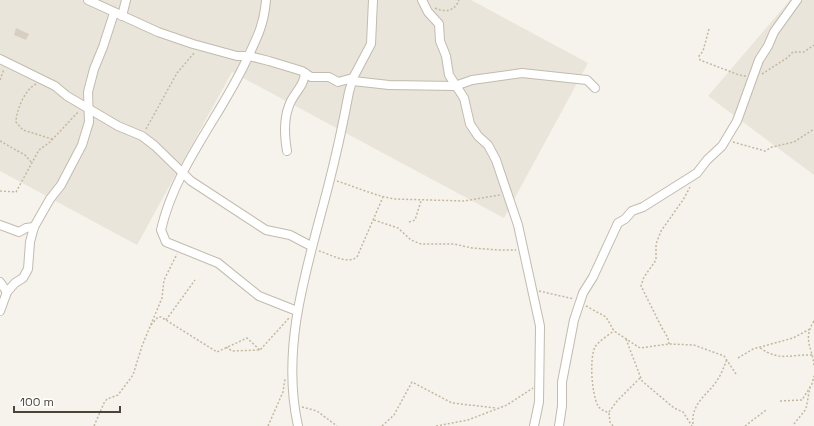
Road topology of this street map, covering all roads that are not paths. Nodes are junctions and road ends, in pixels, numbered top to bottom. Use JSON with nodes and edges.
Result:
{"nodes":[{"id":1,"x":88,"y":0,"type":"edge"},
{"id":2,"x":126,"y":0,"type":"edge"},
{"id":3,"x":266,"y":0,"type":"edge"},
{"id":4,"x":373,"y":0,"type":"edge"},
{"id":5,"x":796,"y":0,"type":"edge"},
{"id":6,"x":422,"y":1,"type":"edge"},
{"id":7,"x":118,"y":14,"type":"junction"},
{"id":8,"x":248,"y":56,"type":"junction"},
{"id":9,"x":3,"y":60,"type":"edge"},
{"id":10,"x":305,"y":73,"type":"junction"},
{"id":11,"x":353,"y":80,"type":"junction"},
{"id":12,"x":455,"y":86,"type":"junction"},
{"id":13,"x":595,"y":88,"type":"dead end"},
{"id":14,"x":87,"y":107,"type":"junction"},
{"id":15,"x":287,"y":151,"type":"dead end"},
{"id":16,"x":182,"y":173,"type":"junction"},
{"id":17,"x":0,"y":225,"type":"edge"},
{"id":18,"x":34,"y":227,"type":"junction"},
{"id":19,"x":311,"y":246,"type":"junction"},
{"id":20,"x":0,"y":282,"type":"edge"},
{"id":21,"x":7,"y":292,"type":"junction"},
{"id":22,"x":0,"y":311,"type":"edge"},
{"id":23,"x":296,"y":311,"type":"junction"},
{"id":24,"x":298,"y":426,"type":"edge"},
{"id":25,"x":534,"y":426,"type":"edge"},
{"id":26,"x":559,"y":426,"type":"edge"}],
"edges":[{"from":1,"to":7,"type":"street"},
{"from":2,"to":7,"type":"street"},
{"from":3,"to":8,"type":"street"},
{"from":4,"to":11,"type":"street"},
{"from":5,"to":26,"type":"street"},
{"from":6,"to":12,"type":"street"},
{"from":7,"to":8,"type":"street"},
{"from":7,"to":14,"type":"street"},
{"from":8,"to":10,"type":"street"},
{"from":8,"to":16,"type":"street"},
{"from":9,"to":14,"type":"street"},
{"from":10,"to":11,"type":"street"},
{"from":10,"to":15,"type":"street"},
{"from":11,"to":12,"type":"street"},
{"from":11,"to":19,"type":"street"},
{"from":12,"to":13,"type":"street"},
{"from":12,"to":25,"type":"street"},
{"from":14,"to":16,"type":"street"},
{"from":14,"to":18,"type":"street"},
{"from":16,"to":19,"type":"street"},
{"from":16,"to":23,"type":"street"},
{"from":17,"to":18,"type":"street"},
{"from":18,"to":21,"type":"street"},
{"from":19,"to":23,"type":"street"},
{"from":20,"to":21,"type":"street"},
{"from":21,"to":22,"type":"street"},
{"from":23,"to":24,"type":"street"}]}
